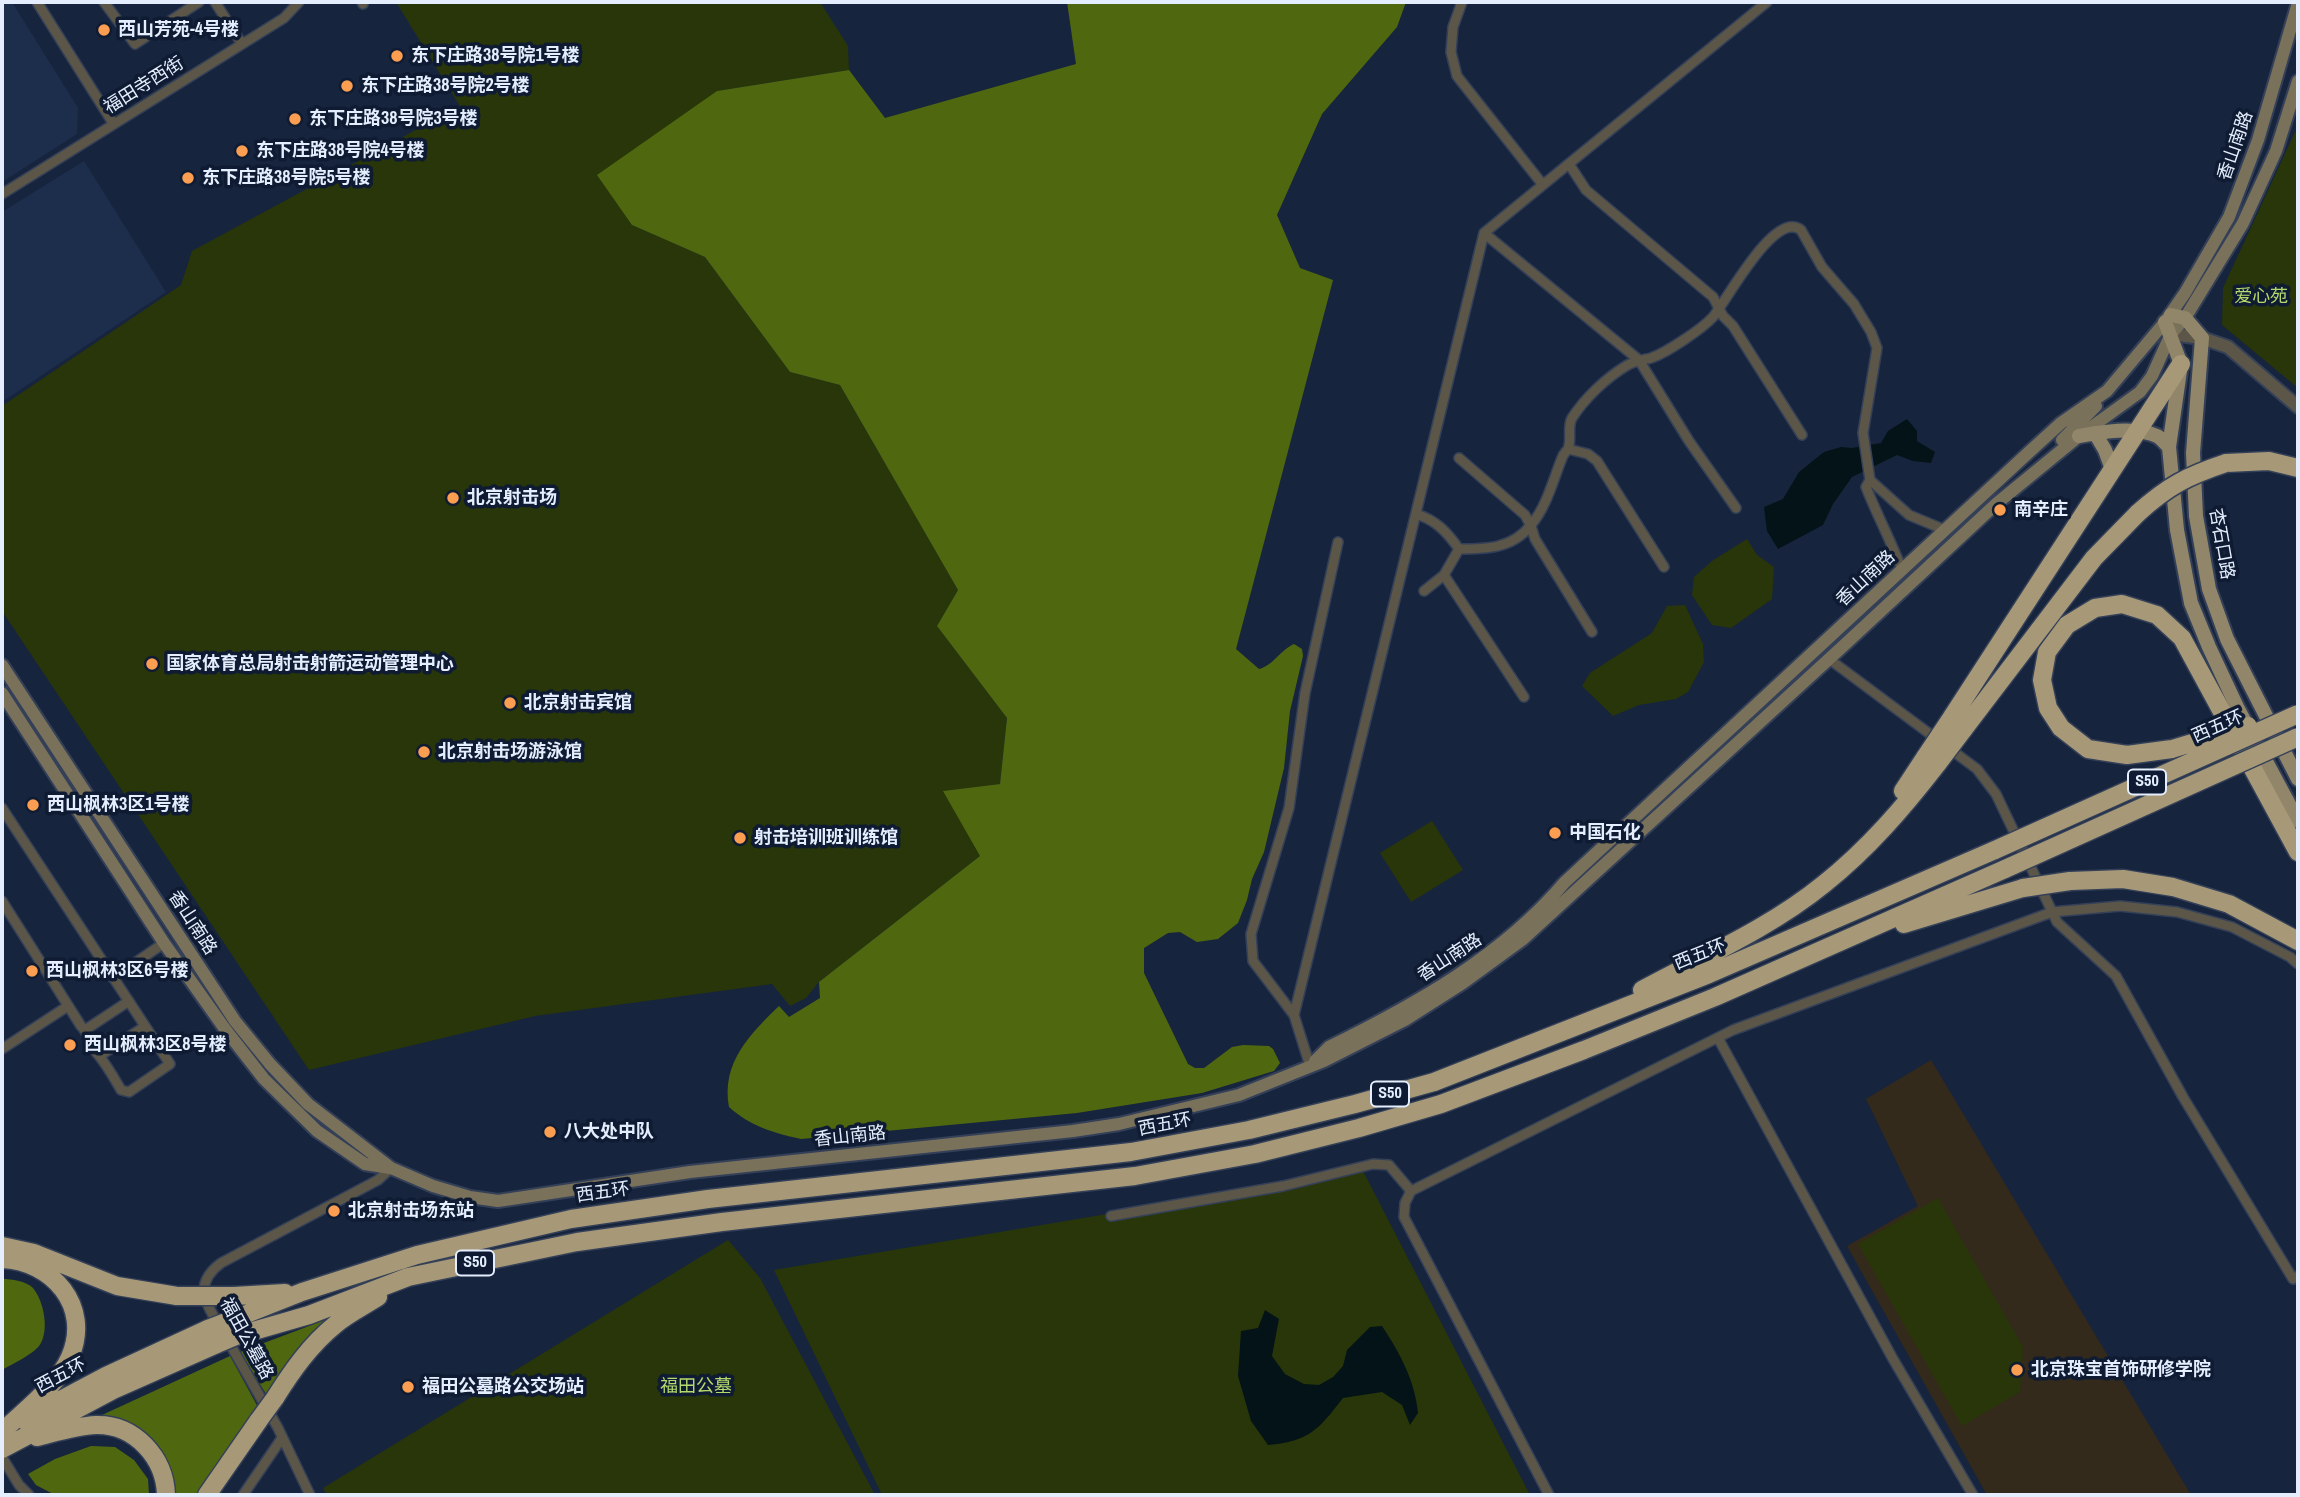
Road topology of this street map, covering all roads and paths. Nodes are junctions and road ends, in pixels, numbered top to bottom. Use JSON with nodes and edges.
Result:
{"nodes":[{"id":1,"x":37,"y":2,"type":"edge"},
{"id":2,"x":104,"y":2,"type":"edge"},
{"id":3,"x":199,"y":2,"type":"edge"},
{"id":4,"x":215,"y":2,"type":"edge"},
{"id":5,"x":299,"y":2,"type":"edge"},
{"id":6,"x":1462,"y":2,"type":"edge"},
{"id":7,"x":1768,"y":2,"type":"edge"},
{"id":8,"x":2298,"y":3,"type":"edge"},
{"id":9,"x":242,"y":44,"type":"junction"},
{"id":10,"x":2298,"y":81,"type":"edge"},
{"id":11,"x":113,"y":123,"type":"junction"},
{"id":12,"x":1569,"y":164,"type":"junction"},
{"id":13,"x":1543,"y":185,"type":"junction"},
{"id":14,"x":2,"y":194,"type":"edge"},
{"id":15,"x":1484,"y":233,"type":"junction"},
{"id":16,"x":1719,"y":307,"type":"junction"},
{"id":17,"x":2173,"y":322,"type":"junction"},
{"id":18,"x":2202,"y":338,"type":"junction"},
{"id":19,"x":1639,"y":359,"type":"junction"},
{"id":20,"x":2181,"y":363,"type":"junction"},
{"id":21,"x":2298,"y":407,"type":"edge"},
{"id":22,"x":2136,"y":432,"type":"junction"},
{"id":23,"x":2095,"y":433,"type":"junction"},
{"id":24,"x":1802,"y":435,"type":"dead end"},
{"id":25,"x":2079,"y":436,"type":"junction"},
{"id":26,"x":2169,"y":447,"type":"junction"},
{"id":27,"x":1568,"y":449,"type":"junction"},
{"id":28,"x":1459,"y":458,"type":"dead end"},
{"id":29,"x":2298,"y":468,"type":"edge"},
{"id":30,"x":2036,"y":469,"type":"junction"},
{"id":31,"x":2112,"y":469,"type":"junction"},
{"id":32,"x":1869,"y":477,"type":"junction"},
{"id":33,"x":1735,"y":508,"type":"dead end"},
{"id":34,"x":1416,"y":514,"type":"junction"},
{"id":35,"x":1531,"y":526,"type":"junction"},
{"id":36,"x":1945,"y":530,"type":"junction"},
{"id":37,"x":1338,"y":542,"type":"dead end"},
{"id":38,"x":1459,"y":549,"type":"junction"},
{"id":39,"x":1664,"y":567,"type":"dead end"},
{"id":40,"x":1902,"y":569,"type":"junction"},
{"id":41,"x":1444,"y":575,"type":"junction"},
{"id":42,"x":1424,"y":592,"type":"dead end"},
{"id":43,"x":1592,"y":632,"type":"dead end"},
{"id":44,"x":1829,"y":659,"type":"junction"},
{"id":45,"x":2,"y":668,"type":"edge"},
{"id":46,"x":2,"y":693,"type":"edge"},
{"id":47,"x":1524,"y":697,"type":"dead end"},
{"id":48,"x":2298,"y":712,"type":"edge"},
{"id":49,"x":1958,"y":723,"type":"junction"},
{"id":50,"x":2298,"y":737,"type":"edge"},
{"id":51,"x":2298,"y":779,"type":"edge"},
{"id":52,"x":2,"y":807,"type":"edge"},
{"id":53,"x":2298,"y":821,"type":"edge"},
{"id":54,"x":2298,"y":852,"type":"edge"},
{"id":55,"x":2,"y":901,"type":"edge"},
{"id":56,"x":2052,"y":912,"type":"junction"},
{"id":57,"x":2298,"y":941,"type":"edge"},
{"id":58,"x":164,"y":943,"type":"junction"},
{"id":59,"x":1834,"y":945,"type":"junction"},
{"id":60,"x":2298,"y":964,"type":"edge"},
{"id":61,"x":113,"y":978,"type":"junction"},
{"id":62,"x":129,"y":1001,"type":"junction"},
{"id":63,"x":68,"y":1006,"type":"junction"},
{"id":64,"x":1294,"y":1015,"type":"junction"},
{"id":65,"x":144,"y":1027,"type":"junction"},
{"id":66,"x":1574,"y":1027,"type":"junction"},
{"id":67,"x":85,"y":1030,"type":"junction"},
{"id":68,"x":1718,"y":1038,"type":"junction"},
{"id":69,"x":2,"y":1049,"type":"edge"},
{"id":70,"x":101,"y":1055,"type":"junction"},
{"id":71,"x":1310,"y":1066,"type":"junction"},
{"id":72,"x":391,"y":1168,"type":"junction"},
{"id":73,"x":1411,"y":1191,"type":"junction"},
{"id":74,"x":1111,"y":1216,"type":"dead end"},
{"id":75,"x":2,"y":1246,"type":"edge"},
{"id":76,"x":2,"y":1259,"type":"edge"},
{"id":77,"x":2298,"y":1276,"type":"edge"},
{"id":78,"x":408,"y":1277,"type":"junction"},
{"id":79,"x":302,"y":1292,"type":"junction"},
{"id":80,"x":213,"y":1336,"type":"junction"},
{"id":81,"x":282,"y":1438,"type":"junction"},
{"id":82,"x":4,"y":1442,"type":"edge"},
{"id":83,"x":29,"y":1495,"type":"edge"},
{"id":84,"x":166,"y":1495,"type":"edge"},
{"id":85,"x":207,"y":1495,"type":"edge"},
{"id":86,"x":243,"y":1495,"type":"edge"},
{"id":87,"x":310,"y":1495,"type":"edge"},
{"id":88,"x":1549,"y":1495,"type":"edge"},
{"id":89,"x":1973,"y":1495,"type":"edge"}],
"edges":[{"from":1,"to":11,"type":"street"},
{"from":2,"to":3,"type":"street"},
{"from":4,"to":9,"type":"street"},
{"from":5,"to":9,"type":"street","name":"福田寺西街"},
{"from":6,"to":13,"type":"street"},
{"from":7,"to":12,"type":"street"},
{"from":8,"to":17,"type":"main road","name":"香山南路"},
{"from":9,"to":11,"type":"street","name":"福田寺西街"},
{"from":10,"to":17,"type":"main road","name":"香山南路"},
{"from":11,"to":14,"type":"street","name":"福田寺西街"},
{"from":12,"to":13,"type":"street"},
{"from":12,"to":16,"type":"street"},
{"from":13,"to":15,"type":"street"},
{"from":15,"to":19,"type":"street"},
{"from":15,"to":34,"type":"street"},
{"from":16,"to":19,"type":"street"},
{"from":16,"to":24,"type":"street"},
{"from":16,"to":32,"type":"street"},
{"from":17,"to":18,"type":"main road"},
{"from":17,"to":18,"type":"street"},
{"from":17,"to":20,"type":"main road"},
{"from":17,"to":25,"type":"main road","name":"香山南路"},
{"from":17,"to":30,"type":"main road","name":"香山南路"},
{"from":17,"to":36,"type":"main road","name":"香山南路"},
{"from":18,"to":21,"type":"street"},
{"from":18,"to":51,"type":"main road","name":"杏石口路"},
{"from":19,"to":27,"type":"street"},
{"from":19,"to":33,"type":"street"},
{"from":20,"to":22,"type":"highway"},
{"from":20,"to":26,"type":"main road"},
{"from":22,"to":23,"type":"main road"},
{"from":22,"to":26,"type":"main road"},
{"from":22,"to":31,"type":"highway"},
{"from":23,"to":25,"type":"main road"},
{"from":23,"to":31,"type":"main road"},
{"from":25,"to":30,"type":"main road","name":"香山南路"},
{"from":26,"to":53,"type":"main road"},
{"from":27,"to":35,"type":"street"},
{"from":27,"to":39,"type":"street"},
{"from":28,"to":35,"type":"street"},
{"from":29,"to":49,"type":"highway","bridge":true},
{"from":30,"to":44,"type":"main road","name":"香山南路"},
{"from":31,"to":49,"type":"highway"},
{"from":32,"to":36,"type":"street"},
{"from":32,"to":40,"type":"street"},
{"from":34,"to":38,"type":"street"},
{"from":34,"to":64,"type":"street"},
{"from":35,"to":38,"type":"street"},
{"from":35,"to":43,"type":"street"},
{"from":36,"to":40,"type":"main road","name":"香山南路"},
{"from":37,"to":64,"type":"street"},
{"from":38,"to":41,"type":"street"},
{"from":40,"to":71,"type":"main road","name":"香山南路"},
{"from":41,"to":42,"type":"street"},
{"from":41,"to":47,"type":"street"},
{"from":44,"to":56,"type":"street"},
{"from":44,"to":71,"type":"main road","name":"香山南路"},
{"from":45,"to":72,"type":"main road","name":"香山南路"},
{"from":46,"to":58,"type":"main road","name":"香山南路"},
{"from":48,"to":54,"type":"highway","bridge":true},
{"from":48,"to":66,"type":"highway","name":"西五环","number":"S50","bridge":true},
{"from":49,"to":66,"type":"highway","bridge":true},
{"from":50,"to":59,"type":"highway","name":"西五环","number":"S50","bridge":true},
{"from":52,"to":61,"type":"street"},
{"from":55,"to":63,"type":"street"},
{"from":56,"to":60,"type":"street"},
{"from":56,"to":68,"type":"street"},
{"from":56,"to":77,"type":"street"},
{"from":57,"to":59,"type":"highway","bridge":true},
{"from":58,"to":61,"type":"street"},
{"from":58,"to":72,"type":"main road","name":"香山南路"},
{"from":59,"to":78,"type":"highway","name":"西五环","number":"S50"},
{"from":61,"to":62,"type":"street"},
{"from":62,"to":65,"type":"street"},
{"from":62,"to":67,"type":"street"},
{"from":63,"to":67,"type":"street"},
{"from":63,"to":69,"type":"street"},
{"from":64,"to":71,"type":"street"},
{"from":65,"to":70,"type":"street"},
{"from":65,"to":70,"type":"street"},
{"from":66,"to":79,"type":"highway","name":"西五环","number":"S50"},
{"from":67,"to":70,"type":"street"},
{"from":68,"to":73,"type":"street"},
{"from":68,"to":89,"type":"street"},
{"from":71,"to":72,"type":"main road","name":"香山南路"},
{"from":72,"to":81,"type":"street","name":"福田公墓路"},
{"from":73,"to":74,"type":"street"},
{"from":73,"to":88,"type":"street"},
{"from":75,"to":79,"type":"highway","bridge":true},
{"from":76,"to":82,"type":"highway"},
{"from":78,"to":80,"type":"highway","name":"西五环","number":"S50","bridge":true},
{"from":78,"to":85,"type":"highway","bridge":true},
{"from":79,"to":80,"type":"highway","name":"西五环","number":"S50","bridge":true},
{"from":80,"to":82,"type":"highway","name":"西五环","number":"S50"},
{"from":81,"to":86,"type":"street"},
{"from":81,"to":87,"type":"street","name":"福田公墓路"},
{"from":82,"to":83,"type":"street"},
{"from":82,"to":84,"type":"highway"}]}
